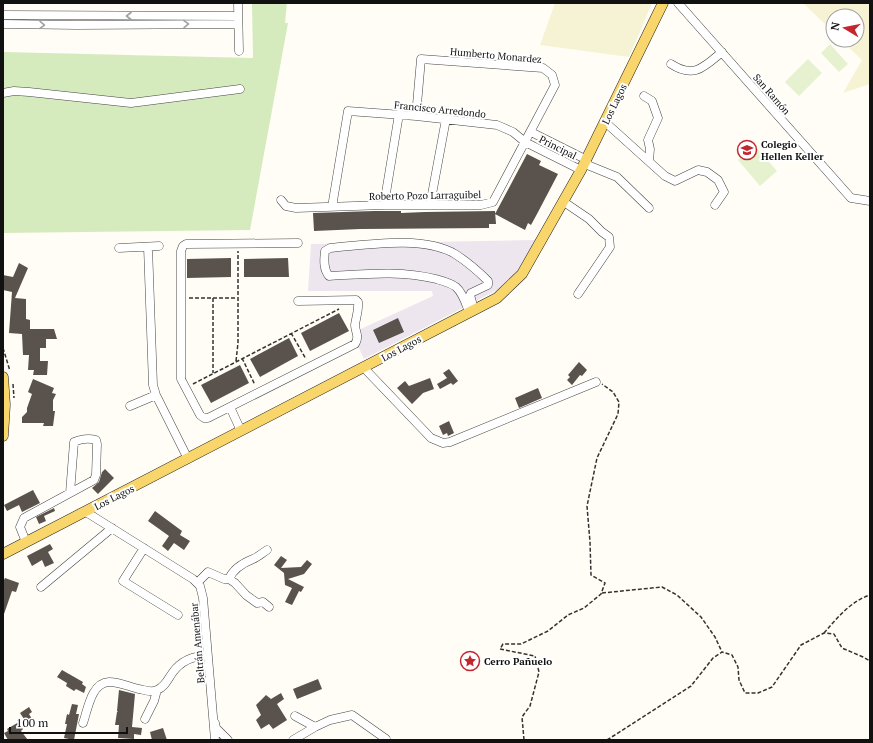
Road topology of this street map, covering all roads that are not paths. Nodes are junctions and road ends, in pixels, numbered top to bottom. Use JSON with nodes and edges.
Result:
{"nodes":[{"id":1,"x":238,"y":3,"type":"edge"},
{"id":2,"x":663,"y":3,"type":"edge"},
{"id":3,"x":678,"y":3,"type":"edge"},
{"id":4,"x":3,"y":15,"type":"edge"},
{"id":5,"x":76,"y":16,"type":"junction"},
{"id":6,"x":164,"y":20,"type":"junction"},
{"id":7,"x":238,"y":20,"type":"junction"},
{"id":8,"x":3,"y":24,"type":"edge"},
{"id":9,"x":77,"y":25,"type":"junction"},
{"id":10,"x":239,"y":51,"type":"dead end"},
{"id":11,"x":722,"y":52,"type":"junction"},
{"id":12,"x":671,"y":64,"type":"dead end"},
{"id":13,"x":240,"y":89,"type":"dead end"},
{"id":14,"x":3,"y":93,"type":"edge"},
{"id":15,"x":644,"y":96,"type":"dead end"},
{"id":16,"x":399,"y":114,"type":"junction"},
{"id":17,"x":416,"y":116,"type":"junction"},
{"id":18,"x":446,"y":119,"type":"junction"},
{"id":19,"x":605,"y":122,"type":"junction"},
{"id":20,"x":531,"y":132,"type":"junction"},
{"id":21,"x":525,"y":142,"type":"junction"},
{"id":22,"x":648,"y":161,"type":"junction"},
{"id":23,"x":584,"y":165,"type":"junction"},
{"id":24,"x":281,"y":200,"type":"dead end"},
{"id":25,"x":870,"y":201,"type":"edge"},
{"id":26,"x":564,"y":202,"type":"junction"},
{"id":27,"x":384,"y":205,"type":"junction"},
{"id":28,"x":430,"y":205,"type":"junction"},
{"id":29,"x":715,"y":205,"type":"dead end"},
{"id":30,"x":332,"y":207,"type":"junction"},
{"id":31,"x":650,"y":208,"type":"dead end"},
{"id":32,"x":298,"y":243,"type":"dead end"},
{"id":33,"x":159,"y":246,"type":"dead end"},
{"id":34,"x":148,"y":247,"type":"junction"},
{"id":35,"x":119,"y":248,"type":"dead end"},
{"id":36,"x":578,"y":294,"type":"dead end"},
{"id":37,"x":298,"y":301,"type":"dead end"},
{"id":38,"x":472,"y":310,"type":"junction"},
{"id":39,"x":364,"y":368,"type":"junction"},
{"id":40,"x":3,"y":377,"type":"edge"},
{"id":41,"x":599,"y":383,"type":"road end"},
{"id":42,"x":156,"y":395,"type":"junction"},
{"id":43,"x":130,"y":406,"type":"dead end"},
{"id":44,"x":230,"y":407,"type":"junction"},
{"id":45,"x":241,"y":431,"type":"junction"},
{"id":46,"x":3,"y":436,"type":"edge"},
{"id":47,"x":188,"y":459,"type":"junction"},
{"id":48,"x":70,"y":493,"type":"junction"},
{"id":49,"x":86,"y":512,"type":"junction"},
{"id":50,"x":112,"y":528,"type":"junction"},
{"id":51,"x":26,"y":542,"type":"junction"},
{"id":52,"x":144,"y":548,"type":"junction"},
{"id":53,"x":267,"y":550,"type":"dead end"},
{"id":54,"x":3,"y":554,"type":"edge"},
{"id":55,"x":229,"y":579,"type":"junction"},
{"id":56,"x":197,"y":583,"type":"junction"},
{"id":57,"x":41,"y":587,"type":"dead end"},
{"id":58,"x":269,"y":606,"type":"dead end"},
{"id":59,"x":178,"y":615,"type":"dead end"},
{"id":60,"x":207,"y":655,"type":"junction"},
{"id":61,"x":157,"y":690,"type":"junction"},
{"id":62,"x":295,"y":716,"type":"dead end"},
{"id":63,"x":145,"y":719,"type":"dead end"},
{"id":64,"x":213,"y":719,"type":"junction"},
{"id":65,"x":83,"y":723,"type":"dead end"},
{"id":66,"x":315,"y":727,"type":"junction"},
{"id":67,"x":386,"y":739,"type":"dead end"},
{"id":68,"x":215,"y":740,"type":"edge"},
{"id":69,"x":228,"y":740,"type":"edge"},
{"id":70,"x":293,"y":740,"type":"edge"}],
"edges":[{"from":1,"to":7,"type":"street"},
{"from":2,"to":19,"type":"main road","name":"Los Lagos"},
{"from":3,"to":11,"type":"street","name":"San Ramón"},
{"from":4,"to":5,"type":"street"},
{"from":6,"to":5,"type":"street","one_way":true},
{"from":5,"to":9,"type":"street"},
{"from":6,"to":7,"type":"street"},
{"from":6,"to":9,"type":"street"},
{"from":7,"to":10,"type":"street"},
{"from":8,"to":9,"type":"street","one_way":true},
{"from":11,"to":12,"type":"street"},
{"from":11,"to":25,"type":"street","name":"San Ramón"},
{"from":13,"to":14,"type":"street"},
{"from":15,"to":22,"type":"street"},
{"from":16,"to":17,"type":"street","name":"Francisco Arredondo"},
{"from":16,"to":27,"type":"street"},
{"from":16,"to":30,"type":"street","name":"Francisco Arredondo"},
{"from":17,"to":18,"type":"street","name":"Francisco Arredondo"},
{"from":17,"to":20,"type":"street","name":"Humberto Monardez"},
{"from":18,"to":21,"type":"street","name":"Francisco Arredondo"},
{"from":18,"to":28,"type":"street"},
{"from":19,"to":22,"type":"street"},
{"from":19,"to":23,"type":"main road","name":"Los Lagos"},
{"from":20,"to":21,"type":"street","name":"Roberto Pozo Larraguibel"},
{"from":20,"to":23,"type":"street","name":"Principal"},
{"from":21,"to":23,"type":"street","name":"Principal"},
{"from":21,"to":28,"type":"street","name":"Roberto Pozo Larraguibel"},
{"from":22,"to":29,"type":"street"},
{"from":23,"to":26,"type":"main road","name":"Los Lagos"},
{"from":23,"to":31,"type":"street"},
{"from":24,"to":30,"type":"street","name":"Roberto Pozo Larraguibel"},
{"from":26,"to":36,"type":"street"},
{"from":26,"to":38,"type":"main road","name":"Los Lagos"},
{"from":27,"to":28,"type":"street","name":"Roberto Pozo Larraguibel"},
{"from":27,"to":30,"type":"street","name":"Roberto Pozo Larraguibel"},
{"from":32,"to":44,"type":"street"},
{"from":33,"to":34,"type":"street"},
{"from":34,"to":35,"type":"street"},
{"from":34,"to":42,"type":"street"},
{"from":37,"to":44,"type":"street"},
{"from":38,"to":38,"type":"street"},
{"from":38,"to":39,"type":"main road","name":"Los Lagos"},
{"from":39,"to":41,"type":"street"},
{"from":39,"to":45,"type":"main road","name":"Los Lagos"},
{"from":40,"to":46,"type":"main road"},
{"from":42,"to":43,"type":"street"},
{"from":42,"to":47,"type":"street"},
{"from":44,"to":45,"type":"street"},
{"from":45,"to":47,"type":"main road","name":"Los Lagos"},
{"from":47,"to":49,"type":"main road","name":"Los Lagos"},
{"from":48,"to":48,"type":"street"},
{"from":48,"to":51,"type":"street"},
{"from":49,"to":50,"type":"street"},
{"from":49,"to":51,"type":"main road","name":"Los Lagos"},
{"from":50,"to":52,"type":"street"},
{"from":50,"to":57,"type":"street"},
{"from":51,"to":54,"type":"main road","name":"Los Lagos"},
{"from":52,"to":56,"type":"street"},
{"from":52,"to":59,"type":"street"},
{"from":53,"to":55,"type":"street"},
{"from":55,"to":56,"type":"street"},
{"from":55,"to":58,"type":"street"},
{"from":56,"to":60,"type":"street","name":"Beltrán Amenábar"},
{"from":60,"to":61,"type":"street"},
{"from":60,"to":64,"type":"street","name":"Beltrán Amenábar"},
{"from":61,"to":63,"type":"street"},
{"from":61,"to":65,"type":"street"},
{"from":62,"to":66,"type":"street"},
{"from":64,"to":68,"type":"street","name":"Beltrán Amenábar"},
{"from":64,"to":69,"type":"street"},
{"from":66,"to":67,"type":"street"},
{"from":66,"to":70,"type":"street"}]}
